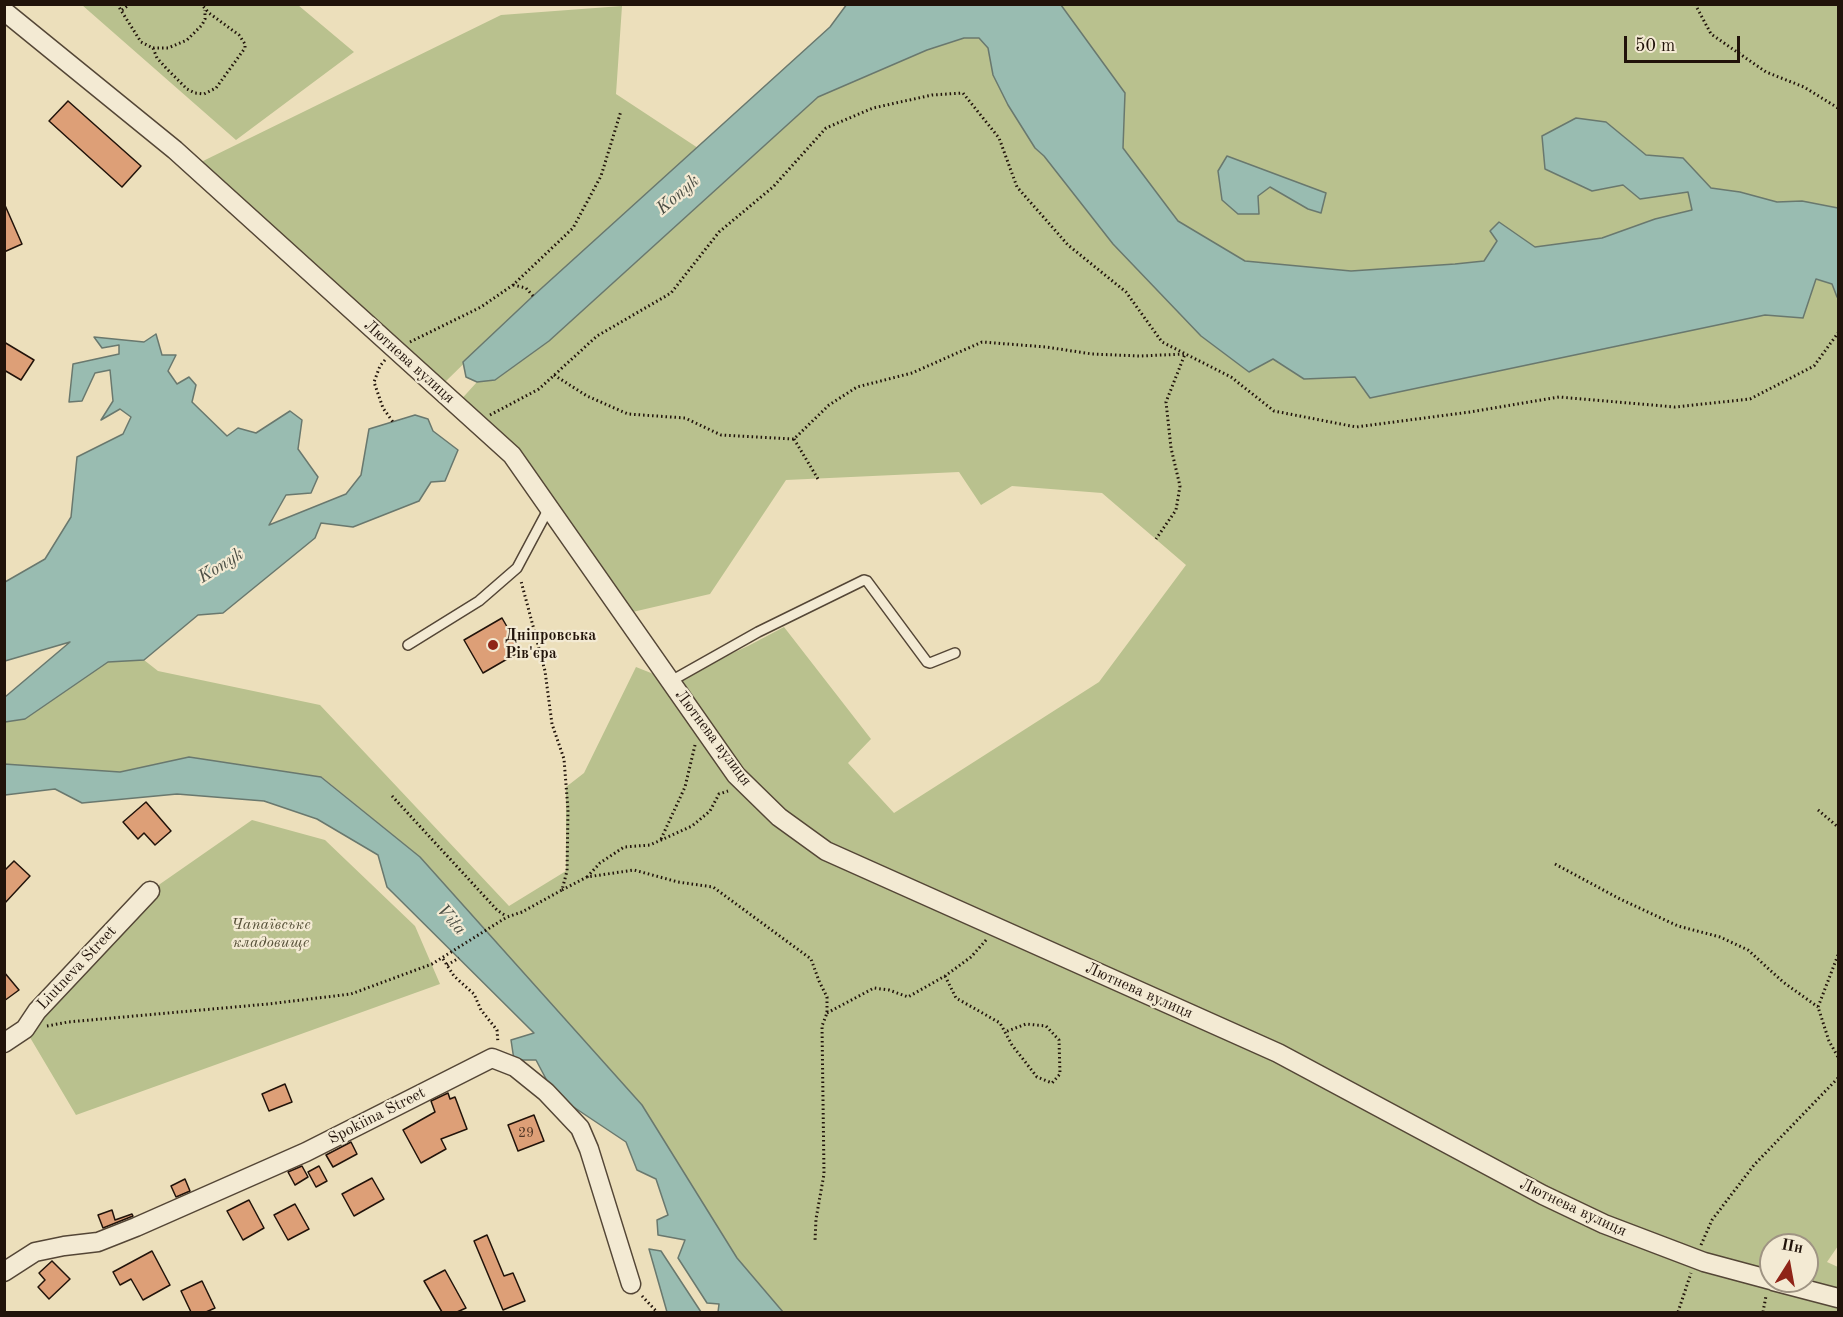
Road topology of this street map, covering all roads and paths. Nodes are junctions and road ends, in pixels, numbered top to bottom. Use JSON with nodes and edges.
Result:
{"nodes":[{"id":1,"x":117,"y":4,"type":"edge"},
{"id":2,"x":130,"y":4,"type":"edge"},
{"id":3,"x":201,"y":4,"type":"edge"},
{"id":4,"x":1695,"y":4,"type":"edge"},
{"id":5,"x":204,"y":9,"type":"junction"},
{"id":6,"x":122,"y":10,"type":"junction"},
{"id":7,"x":4,"y":11,"type":"edge"},
{"id":8,"x":153,"y":48,"type":"junction"},
{"id":9,"x":1839,"y":108,"type":"edge"},
{"id":10,"x":621,"y":111,"type":"dead end"},
{"id":11,"x":513,"y":285,"type":"junction"},
{"id":12,"x":533,"y":296,"type":"dead end"},
{"id":13,"x":1839,"y":333,"type":"edge"},
{"id":14,"x":395,"y":350,"type":"junction"},
{"id":15,"x":1185,"y":354,"type":"junction"},
{"id":16,"x":554,"y":375,"type":"junction"},
{"id":17,"x":393,"y":422,"type":"dead end"},
{"id":18,"x":476,"y":423,"type":"junction"},
{"id":19,"x":794,"y":439,"type":"junction"},
{"id":20,"x":818,"y":479,"type":"dead end"},
{"id":21,"x":549,"y":508,"type":"junction"},
{"id":22,"x":1156,"y":539,"type":"dead end"},
{"id":23,"x":517,"y":568,"type":"junction"},
{"id":24,"x":408,"y":645,"type":"dead end"},
{"id":25,"x":955,"y":653,"type":"dead end"},
{"id":26,"x":670,"y":681,"type":"junction"},
{"id":27,"x":700,"y":722,"type":"junction"},
{"id":28,"x":756,"y":794,"type":"junction"},
{"id":29,"x":392,"y":796,"type":"dead end"},
{"id":30,"x":1818,"y":810,"type":"dead end"},
{"id":31,"x":1839,"y":827,"type":"edge"},
{"id":32,"x":660,"y":841,"type":"junction"},
{"id":33,"x":1555,"y":864,"type":"dead end"},
{"id":34,"x":587,"y":877,"type":"junction"},
{"id":35,"x":562,"y":890,"type":"junction"},
{"id":36,"x":150,"y":891,"type":"dead end"},
{"id":37,"x":507,"y":917,"type":"junction"},
{"id":38,"x":999,"y":927,"type":"junction"},
{"id":39,"x":1839,"y":955,"type":"edge"},
{"id":40,"x":459,"y":958,"type":"dead end"},
{"id":41,"x":443,"y":959,"type":"junction"},
{"id":42,"x":447,"y":965,"type":"junction"},
{"id":43,"x":945,"y":976,"type":"junction"},
{"id":44,"x":1818,"y":1007,"type":"junction"},
{"id":45,"x":827,"y":1013,"type":"junction"},
{"id":46,"x":26,"y":1029,"type":"junction"},
{"id":47,"x":1005,"y":1032,"type":"junction"},
{"id":48,"x":4,"y":1043,"type":"edge"},
{"id":49,"x":1839,"y":1057,"type":"edge"},
{"id":50,"x":492,"y":1058,"type":"junction"},
{"id":51,"x":1839,"y":1078,"type":"edge"},
{"id":52,"x":816,"y":1241,"type":"dead end"},
{"id":53,"x":1695,"y":1259,"type":"junction"},
{"id":54,"x":4,"y":1272,"type":"edge"},
{"id":55,"x":1759,"y":1277,"type":"edge"},
{"id":56,"x":631,"y":1284,"type":"joint"},
{"id":57,"x":1819,"y":1293,"type":"edge"},
{"id":58,"x":1839,"y":1298,"type":"edge"},
{"id":59,"x":657,"y":1312,"type":"edge"},
{"id":60,"x":1678,"y":1312,"type":"edge"}],
"edges":[{"from":1,"to":6,"type":"path"},
{"from":2,"to":6,"type":"path"},
{"from":3,"to":5,"type":"path"},
{"from":4,"to":9,"type":"path"},
{"from":5,"to":8,"type":"path"},
{"from":5,"to":8,"type":"path"},
{"from":6,"to":8,"type":"path"},
{"from":7,"to":14,"type":"street","name":"Лютнева вулиця"},
{"from":10,"to":11,"type":"path"},
{"from":11,"to":12,"type":"path"},
{"from":11,"to":14,"type":"path"},
{"from":13,"to":15,"type":"path"},
{"from":14,"to":17,"type":"path"},
{"from":14,"to":18,"type":"street","name":"Лютнева вулиця"},
{"from":15,"to":16,"type":"path"},
{"from":15,"to":19,"type":"path"},
{"from":15,"to":22,"type":"path"},
{"from":16,"to":18,"type":"path"},
{"from":16,"to":19,"type":"path"},
{"from":18,"to":21,"type":"street","name":"Лютнева вулиця"},
{"from":19,"to":20,"type":"path"},
{"from":21,"to":23,"type":"lane"},
{"from":21,"to":26,"type":"street","name":"Лютнева вулиця"},
{"from":23,"to":24,"type":"lane"},
{"from":23,"to":35,"type":"path"},
{"from":25,"to":26,"type":"lane"},
{"from":26,"to":27,"type":"street","name":"Лютнева вулиця"},
{"from":27,"to":28,"type":"street","name":"Лютнева вулиця"},
{"from":27,"to":32,"type":"path"},
{"from":28,"to":32,"type":"path"},
{"from":28,"to":38,"type":"street","name":"Лютнева вулиця"},
{"from":29,"to":37,"type":"path"},
{"from":30,"to":31,"type":"path"},
{"from":32,"to":34,"type":"path"},
{"from":33,"to":44,"type":"path"},
{"from":34,"to":35,"type":"path"},
{"from":34,"to":45,"type":"path"},
{"from":35,"to":37,"type":"path"},
{"from":36,"to":46,"type":"street","name":"Liutneva Street"},
{"from":37,"to":41,"type":"path"},
{"from":38,"to":43,"type":"path"},
{"from":38,"to":53,"type":"street","name":"Лютнева вулиця"},
{"from":39,"to":44,"type":"path"},
{"from":40,"to":42,"type":"path"},
{"from":41,"to":42,"type":"path"},
{"from":41,"to":46,"type":"path"},
{"from":42,"to":50,"type":"path"},
{"from":43,"to":45,"type":"path"},
{"from":43,"to":47,"type":"path"},
{"from":44,"to":49,"type":"path"},
{"from":45,"to":52,"type":"path"},
{"from":46,"to":48,"type":"street","name":"Liutneva Street"},
{"from":47,"to":47,"type":"path"},
{"from":50,"to":54,"type":"street","name":"Spokiina Street"},
{"from":50,"to":56,"type":"street"},
{"from":51,"to":53,"type":"path"},
{"from":53,"to":55,"type":"street","name":"Лютнева вулиця"},
{"from":53,"to":60,"type":"path"},
{"from":56,"to":59,"type":"path"},
{"from":57,"to":58,"type":"street","name":"Лютнева вулиця"}]}
